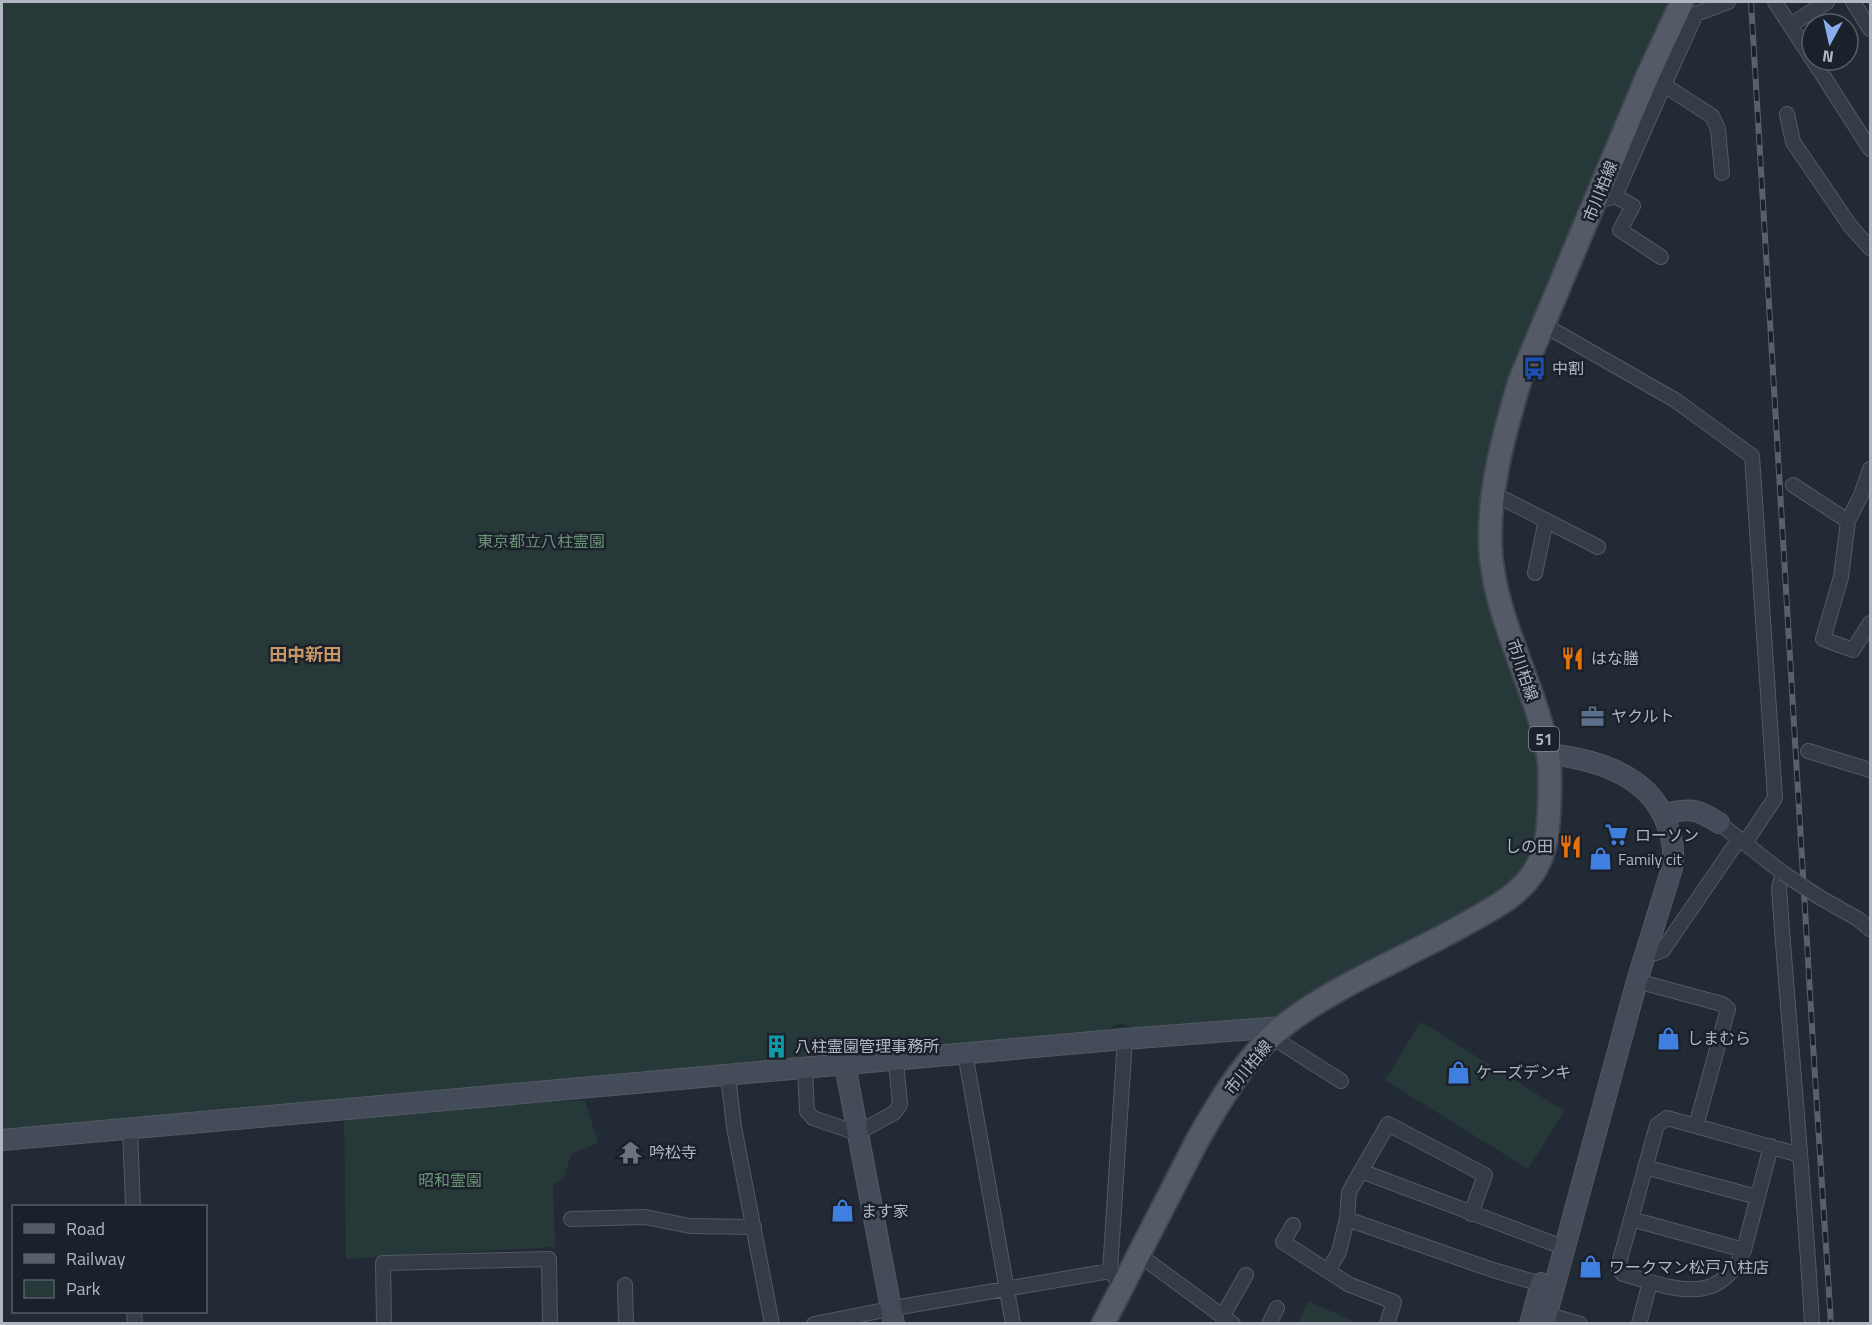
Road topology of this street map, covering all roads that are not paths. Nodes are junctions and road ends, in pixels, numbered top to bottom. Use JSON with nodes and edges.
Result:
{"nodes":[{"id":1,"x":1682,"y":2,"type":"edge"},
{"id":2,"x":1728,"y":2,"type":"edge"},
{"id":3,"x":1775,"y":2,"type":"edge"},
{"id":4,"x":1827,"y":2,"type":"edge"},
{"id":5,"x":1853,"y":2,"type":"edge"},
{"id":6,"x":1790,"y":25,"type":"junction"},
{"id":7,"x":1870,"y":29,"type":"edge"},
{"id":8,"x":1800,"y":40,"type":"edge"},
{"id":9,"x":1820,"y":72,"type":"edge"},
{"id":10,"x":1664,"y":85,"type":"junction"},
{"id":11,"x":1787,"y":114,"type":"dead end"},
{"id":12,"x":1870,"y":149,"type":"edge"},
{"id":13,"x":1722,"y":173,"type":"dead end"},
{"id":14,"x":1606,"y":196,"type":"junction"},
{"id":15,"x":1870,"y":248,"type":"edge"},
{"id":16,"x":1661,"y":257,"type":"dead end"},
{"id":17,"x":1544,"y":325,"type":"junction"},
{"id":18,"x":1870,"y":469,"type":"edge"},
{"id":19,"x":1793,"y":485,"type":"dead end"},
{"id":20,"x":1494,"y":494,"type":"junction"},
{"id":21,"x":1866,"y":498,"type":"edge"},
{"id":22,"x":1546,"y":520,"type":"junction"},
{"id":23,"x":1848,"y":521,"type":"junction"},
{"id":24,"x":1598,"y":547,"type":"dead end"},
{"id":25,"x":1535,"y":573,"type":"dead end"},
{"id":26,"x":1870,"y":623,"type":"edge"},
{"id":27,"x":1808,"y":751,"type":"dead end"},
{"id":28,"x":1548,"y":754,"type":"junction"},
{"id":29,"x":1870,"y":770,"type":"edge"},
{"id":30,"x":1663,"y":814,"type":"junction"},
{"id":31,"x":1719,"y":823,"type":"joint"},
{"id":32,"x":1742,"y":841,"type":"junction"},
{"id":33,"x":1783,"y":873,"type":"junction"},
{"id":34,"x":1870,"y":929,"type":"edge"},
{"id":35,"x":1647,"y":951,"type":"junction"},
{"id":36,"x":1637,"y":981,"type":"junction"},
{"id":37,"x":1277,"y":1032,"type":"junction"},
{"id":38,"x":1125,"y":1039,"type":"junction"},
{"id":39,"x":964,"y":1053,"type":"junction"},
{"id":40,"x":896,"y":1060,"type":"junction"},
{"id":41,"x":845,"y":1065,"type":"junction"},
{"id":42,"x":805,"y":1068,"type":"junction"},
{"id":43,"x":728,"y":1076,"type":"junction"},
{"id":44,"x":1341,"y":1081,"type":"dead end"},
{"id":45,"x":1696,"y":1126,"type":"junction"},
{"id":46,"x":130,"y":1128,"type":"junction"},
{"id":47,"x":857,"y":1133,"type":"junction"},
{"id":48,"x":2,"y":1140,"type":"edge"},
{"id":49,"x":1770,"y":1146,"type":"junction"},
{"id":50,"x":1800,"y":1155,"type":"junction"},
{"id":51,"x":1645,"y":1167,"type":"junction"},
{"id":52,"x":1361,"y":1171,"type":"junction"},
{"id":53,"x":1757,"y":1197,"type":"junction"},
{"id":54,"x":133,"y":1205,"type":"edge"},
{"id":55,"x":1471,"y":1214,"type":"junction"},
{"id":56,"x":571,"y":1219,"type":"dead end"},
{"id":57,"x":1347,"y":1219,"type":"junction"},
{"id":58,"x":1631,"y":1219,"type":"junction"},
{"id":59,"x":1293,"y":1225,"type":"dead end"},
{"id":60,"x":754,"y":1227,"type":"junction"},
{"id":61,"x":1552,"y":1243,"type":"junction"},
{"id":62,"x":1744,"y":1250,"type":"junction"},
{"id":63,"x":1138,"y":1254,"type":"junction"},
{"id":64,"x":1328,"y":1271,"type":"junction"},
{"id":65,"x":1246,"y":1275,"type":"dead end"},
{"id":66,"x":1116,"y":1278,"type":"junction"},
{"id":67,"x":1650,"y":1281,"type":"junction"},
{"id":68,"x":1540,"y":1284,"type":"junction"},
{"id":69,"x":625,"y":1286,"type":"dead end"},
{"id":70,"x":1006,"y":1288,"type":"junction"},
{"id":71,"x":1276,"y":1308,"type":"dead end"},
{"id":72,"x":892,"y":1316,"type":"edge"},
{"id":73,"x":1228,"y":1320,"type":"edge"},
{"id":74,"x":1540,"y":1320,"type":"edge"},
{"id":75,"x":384,"y":1323,"type":"edge"},
{"id":76,"x":550,"y":1323,"type":"edge"},
{"id":77,"x":626,"y":1323,"type":"edge"},
{"id":78,"x":772,"y":1323,"type":"edge"},
{"id":79,"x":814,"y":1323,"type":"edge"},
{"id":80,"x":1013,"y":1323,"type":"edge"},
{"id":81,"x":1103,"y":1323,"type":"edge"},
{"id":82,"x":1269,"y":1323,"type":"edge"},
{"id":83,"x":1387,"y":1323,"type":"edge"},
{"id":84,"x":1580,"y":1323,"type":"edge"},
{"id":85,"x":1639,"y":1323,"type":"edge"},
{"id":86,"x":1812,"y":1323,"type":"edge"}],
"edges":[{"from":1,"to":14,"type":"main road","name":"市川柏線","number":"51"},
{"from":2,"to":10,"type":"street"},
{"from":3,"to":6,"type":"street"},
{"from":4,"to":6,"type":"street"},
{"from":5,"to":7,"type":"street"},
{"from":6,"to":8,"type":"street"},
{"from":9,"to":12,"type":"street"},
{"from":10,"to":13,"type":"street"},
{"from":10,"to":14,"type":"street"},
{"from":11,"to":15,"type":"street"},
{"from":14,"to":16,"type":"street"},
{"from":14,"to":17,"type":"main road","name":"市川柏線","number":"51"},
{"from":17,"to":20,"type":"main road","name":"市川柏線","number":"51"},
{"from":17,"to":32,"type":"street"},
{"from":18,"to":21,"type":"street"},
{"from":19,"to":23,"type":"street"},
{"from":20,"to":22,"type":"street"},
{"from":20,"to":28,"type":"main road","name":"市川柏線","number":"51"},
{"from":21,"to":23,"type":"street"},
{"from":22,"to":24,"type":"street"},
{"from":22,"to":25,"type":"street"},
{"from":23,"to":26,"type":"street"},
{"from":27,"to":29,"type":"street"},
{"from":28,"to":30,"type":"street"},
{"from":28,"to":37,"type":"main road","name":"市川柏線","number":"51"},
{"from":30,"to":31,"type":"street"},
{"from":30,"to":35,"type":"street"},
{"from":30,"to":61,"type":"street"},
{"from":31,"to":32,"type":"street"},
{"from":32,"to":33,"type":"street"},
{"from":32,"to":35,"type":"street"},
{"from":33,"to":34,"type":"street","bridge":true},
{"from":33,"to":50,"type":"street"},
{"from":35,"to":36,"type":"street"},
{"from":36,"to":45,"type":"street"},
{"from":36,"to":74,"type":"street"},
{"from":37,"to":38,"type":"street"},
{"from":37,"to":44,"type":"street"},
{"from":37,"to":63,"type":"main road","name":"市川柏線","number":"51"},
{"from":38,"to":39,"type":"street"},
{"from":38,"to":66,"type":"street"},
{"from":39,"to":40,"type":"street"},
{"from":39,"to":70,"type":"street"},
{"from":40,"to":41,"type":"street"},
{"from":40,"to":47,"type":"street"},
{"from":41,"to":42,"type":"street"},
{"from":41,"to":47,"type":"street"},
{"from":42,"to":43,"type":"street"},
{"from":42,"to":47,"type":"street"},
{"from":43,"to":46,"type":"street"},
{"from":43,"to":60,"type":"street"},
{"from":45,"to":49,"type":"street"},
{"from":45,"to":51,"type":"street"},
{"from":46,"to":48,"type":"street"},
{"from":46,"to":54,"type":"street"},
{"from":47,"to":72,"type":"street"},
{"from":49,"to":50,"type":"street"},
{"from":49,"to":53,"type":"street"},
{"from":50,"to":86,"type":"street"},
{"from":51,"to":53,"type":"street"},
{"from":51,"to":58,"type":"street"},
{"from":52,"to":55,"type":"street"},
{"from":52,"to":55,"type":"street"},
{"from":52,"to":57,"type":"street"},
{"from":53,"to":62,"type":"street"},
{"from":55,"to":61,"type":"street"},
{"from":56,"to":60,"type":"street"},
{"from":57,"to":64,"type":"street"},
{"from":57,"to":68,"type":"street"},
{"from":58,"to":62,"type":"street"},
{"from":58,"to":67,"type":"street"},
{"from":59,"to":64,"type":"street"},
{"from":60,"to":78,"type":"street"},
{"from":61,"to":68,"type":"street"},
{"from":62,"to":67,"type":"street"},
{"from":63,"to":66,"type":"main road","name":"市川柏線","number":"51"},
{"from":63,"to":73,"type":"street"},
{"from":64,"to":83,"type":"street"},
{"from":65,"to":73,"type":"street"},
{"from":66,"to":70,"type":"street"},
{"from":66,"to":81,"type":"main road","name":"市川柏線","number":"51"},
{"from":67,"to":85,"type":"street"},
{"from":68,"to":74,"type":"street"},
{"from":69,"to":77,"type":"street"},
{"from":70,"to":72,"type":"street"},
{"from":70,"to":80,"type":"street"},
{"from":71,"to":82,"type":"street"},
{"from":72,"to":79,"type":"street"},
{"from":74,"to":84,"type":"street"},
{"from":75,"to":76,"type":"street"}]}
